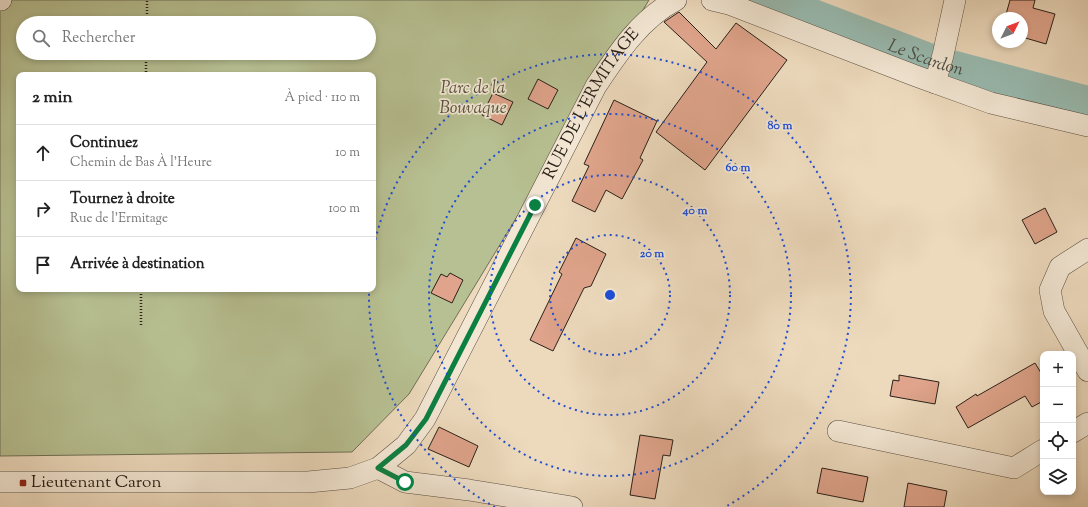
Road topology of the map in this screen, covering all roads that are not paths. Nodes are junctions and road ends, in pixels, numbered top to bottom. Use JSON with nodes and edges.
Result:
{"nodes":[{"id":1,"x":676,"y":0,"type":"edge"},
{"id":2,"x":712,"y":0,"type":"edge"},
{"id":3,"x":955,"y":0,"type":"edge"},
{"id":4,"x":939,"y":70,"type":"junction"},
{"id":5,"x":1088,"y":126,"type":"edge"},
{"id":6,"x":1088,"y":249,"type":"edge"},
{"id":7,"x":1088,"y":371,"type":"edge"},
{"id":8,"x":1088,"y":423,"type":"edge"},
{"id":9,"x":1076,"y":430,"type":"edge"},
{"id":10,"x":838,"y":431,"type":"dead end"},
{"id":11,"x":1040,"y":452,"type":"edge"},
{"id":12,"x":378,"y":468,"type":"junction"},
{"id":13,"x":0,"y":482,"type":"edge"},
{"id":14,"x":572,"y":507,"type":"edge"}],
"edges":[{"from":1,"to":12,"type":"street","name":"RUE DE L'ERMITAGE"},
{"from":2,"to":4,"type":"street"},
{"from":3,"to":4,"type":"street"},
{"from":4,"to":5,"type":"street"},
{"from":6,"to":7,"type":"street"},
{"from":8,"to":9,"type":"street"},
{"from":10,"to":11,"type":"street"},
{"from":12,"to":13,"type":"street","name":"RUE DE L'ERMITAGE"},
{"from":12,"to":14,"type":"street"}]}
